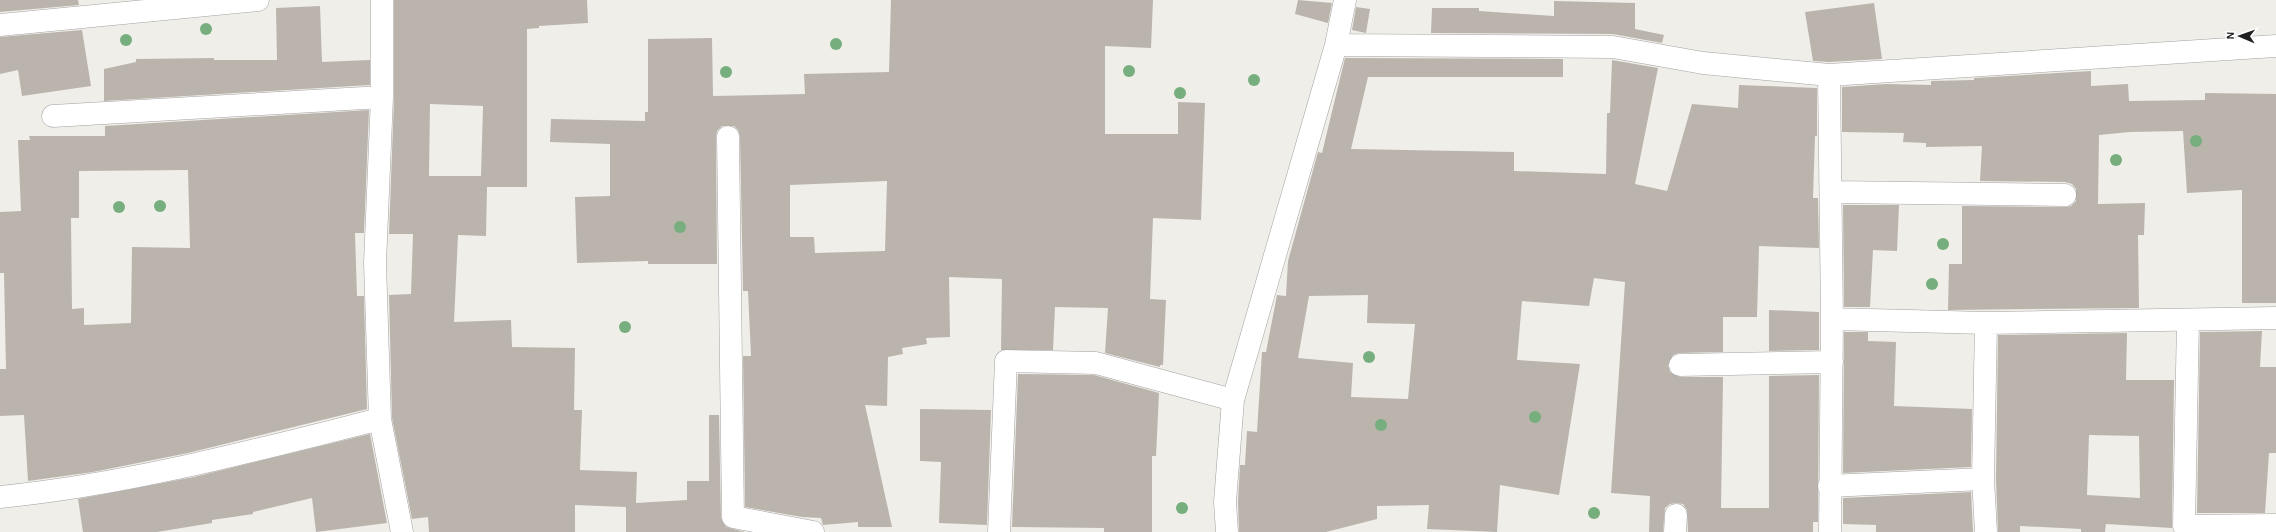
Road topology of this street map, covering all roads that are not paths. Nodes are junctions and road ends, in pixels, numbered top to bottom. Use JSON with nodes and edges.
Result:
{"nodes":[{"id":1,"x":258,"y":0,"type":"edge"},
{"id":2,"x":382,"y":0,"type":"edge"},
{"id":3,"x":1345,"y":0,"type":"edge"},
{"id":4,"x":0,"y":25,"type":"edge"},
{"id":5,"x":1336,"y":45,"type":"junction"},
{"id":6,"x":2276,"y":46,"type":"edge"},
{"id":7,"x":1829,"y":74,"type":"junction"},
{"id":8,"x":382,"y":97,"type":"junction"},
{"id":9,"x":53,"y":116,"type":"dead end"},
{"id":10,"x":728,"y":137,"type":"dead end"},
{"id":11,"x":1831,"y":192,"type":"junction"},
{"id":12,"x":2065,"y":195,"type":"dead end"},
{"id":13,"x":2276,"y":318,"type":"edge"},
{"id":14,"x":1832,"y":319,"type":"junction"},
{"id":15,"x":2188,"y":320,"type":"junction"},
{"id":16,"x":1986,"y":323,"type":"junction"},
{"id":17,"x":1832,"y":362,"type":"junction"},
{"id":18,"x":1680,"y":365,"type":"dead end"},
{"id":19,"x":1233,"y":400,"type":"junction"},
{"id":20,"x":380,"y":419,"type":"junction"},
{"id":21,"x":1983,"y":479,"type":"junction"},
{"id":22,"x":1829,"y":486,"type":"junction"},
{"id":23,"x":0,"y":497,"type":"edge"},
{"id":24,"x":2276,"y":525,"type":"edge"},
{"id":25,"x":402,"y":532,"type":"edge"},
{"id":26,"x":813,"y":532,"type":"edge"},
{"id":27,"x":998,"y":532,"type":"edge"},
{"id":28,"x":1227,"y":532,"type":"edge"},
{"id":29,"x":1830,"y":532,"type":"edge"},
{"id":30,"x":1986,"y":532,"type":"edge"}],
"edges":[{"from":1,"to":4,"type":"street"},
{"from":2,"to":8,"type":"street"},
{"from":3,"to":5,"type":"street"},
{"from":5,"to":7,"type":"street"},
{"from":5,"to":19,"type":"street"},
{"from":6,"to":7,"type":"street"},
{"from":7,"to":11,"type":"street"},
{"from":8,"to":9,"type":"street"},
{"from":8,"to":20,"type":"street"},
{"from":10,"to":26,"type":"street"},
{"from":11,"to":12,"type":"street"},
{"from":11,"to":14,"type":"street"},
{"from":13,"to":15,"type":"street"},
{"from":14,"to":16,"type":"street"},
{"from":14,"to":17,"type":"street"},
{"from":15,"to":16,"type":"street"},
{"from":15,"to":24,"type":"street"},
{"from":16,"to":21,"type":"street"},
{"from":17,"to":18,"type":"street"},
{"from":17,"to":22,"type":"street"},
{"from":19,"to":27,"type":"street"},
{"from":19,"to":28,"type":"street"},
{"from":20,"to":23,"type":"street"},
{"from":20,"to":25,"type":"street"},
{"from":21,"to":22,"type":"street"},
{"from":21,"to":30,"type":"street"},
{"from":22,"to":29,"type":"street"}]}
